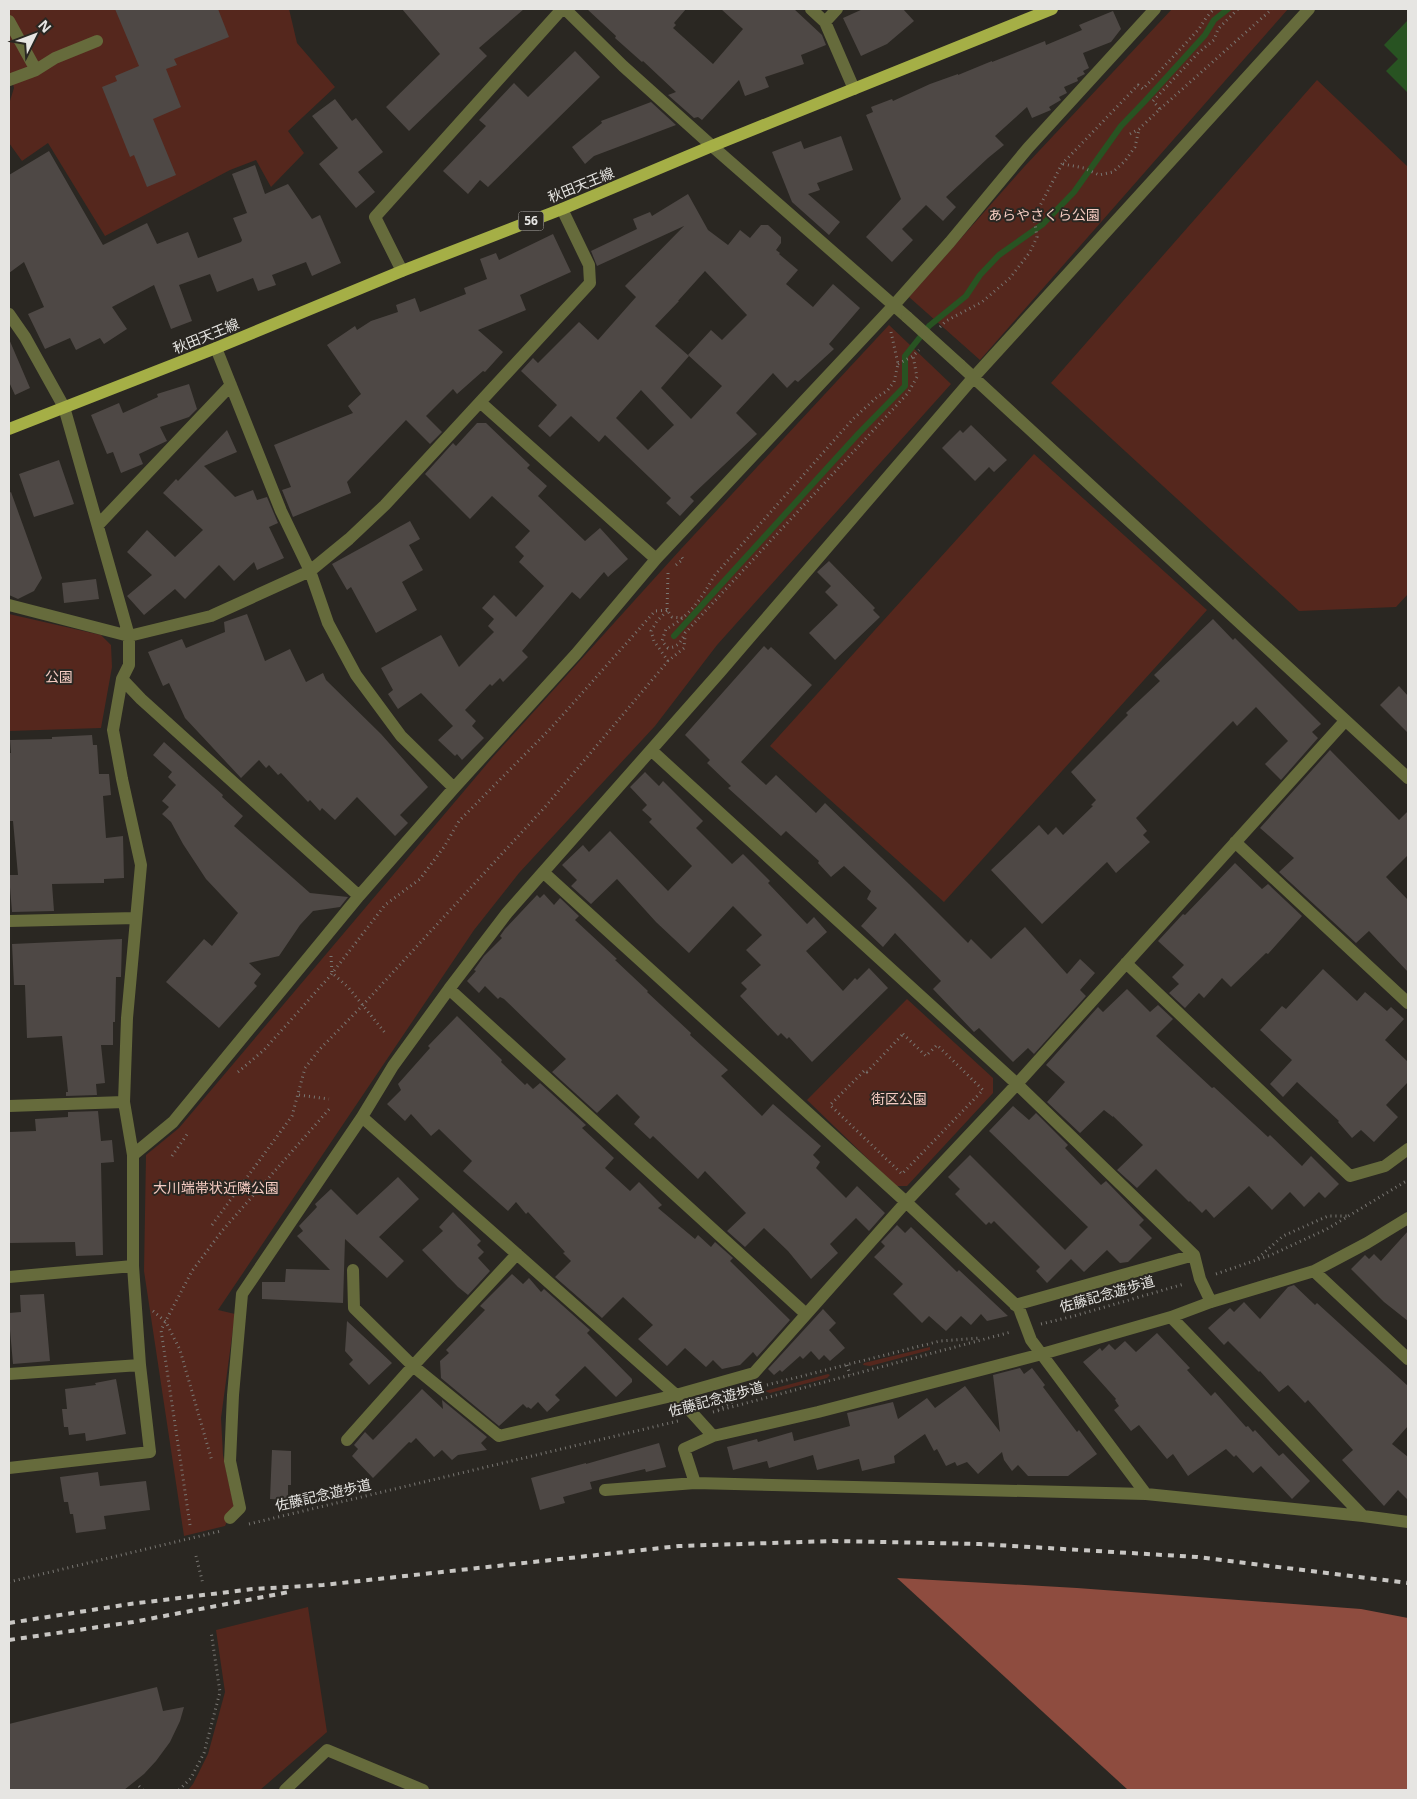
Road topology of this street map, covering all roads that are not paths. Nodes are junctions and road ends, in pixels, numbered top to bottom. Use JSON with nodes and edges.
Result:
{"nodes":[{"id":1,"x":563,"y":9,"type":"edge"},
{"id":2,"x":811,"y":9,"type":"edge"},
{"id":3,"x":837,"y":9,"type":"edge"},
{"id":4,"x":1052,"y":9,"type":"edge"},
{"id":5,"x":1155,"y":9,"type":"edge"},
{"id":6,"x":1309,"y":9,"type":"edge"},
{"id":7,"x":9,"y":21,"type":"edge"},
{"id":8,"x":825,"y":22,"type":"junction"},
{"id":9,"x":97,"y":42,"type":"dead end"},
{"id":10,"x":36,"y":70,"type":"junction"},
{"id":11,"x":9,"y":80,"type":"edge"},
{"id":12,"x":854,"y":89,"type":"junction"},
{"id":13,"x":712,"y":146,"type":"junction"},
{"id":14,"x":562,"y":209,"type":"junction"},
{"id":15,"x":402,"y":271,"type":"junction"},
{"id":16,"x":895,"y":304,"type":"junction"},
{"id":17,"x":9,"y":314,"type":"edge"},
{"id":18,"x":216,"y":348,"type":"junction"},
{"id":19,"x":973,"y":378,"type":"junction"},
{"id":20,"x":231,"y":385,"type":"junction"},
{"id":21,"x":480,"y":402,"type":"junction"},
{"id":22,"x":64,"y":407,"type":"junction"},
{"id":23,"x":9,"y":429,"type":"edge"},
{"id":24,"x":98,"y":525,"type":"junction"},
{"id":25,"x":656,"y":559,"type":"junction"},
{"id":26,"x":310,"y":571,"type":"junction"},
{"id":27,"x":9,"y":605,"type":"edge"},
{"id":28,"x":129,"y":636,"type":"junction"},
{"id":29,"x":122,"y":679,"type":"junction"},
{"id":30,"x":1345,"y":721,"type":"junction"},
{"id":31,"x":651,"y":750,"type":"junction"},
{"id":32,"x":1408,"y":778,"type":"edge"},
{"id":33,"x":454,"y":788,"type":"junction"},
{"id":34,"x":1236,"y":842,"type":"junction"},
{"id":35,"x":543,"y":872,"type":"junction"},
{"id":36,"x":359,"y":896,"type":"junction"},
{"id":37,"x":136,"y":918,"type":"junction"},
{"id":38,"x":9,"y":921,"type":"edge"},
{"id":39,"x":1126,"y":964,"type":"junction"},
{"id":40,"x":449,"y":989,"type":"junction"},
{"id":41,"x":1408,"y":1003,"type":"edge"},
{"id":42,"x":1017,"y":1084,"type":"junction"},
{"id":43,"x":124,"y":1102,"type":"junction"},
{"id":44,"x":9,"y":1106,"type":"edge"},
{"id":45,"x":362,"y":1118,"type":"junction"},
{"id":46,"x":1408,"y":1149,"type":"edge"},
{"id":47,"x":134,"y":1155,"type":"junction"},
{"id":48,"x":906,"y":1202,"type":"junction"},
{"id":49,"x":1408,"y":1218,"type":"edge"},
{"id":50,"x":517,"y":1254,"type":"junction"},
{"id":51,"x":1194,"y":1255,"type":"junction"},
{"id":52,"x":133,"y":1266,"type":"junction"},
{"id":53,"x":353,"y":1270,"type":"dead end"},
{"id":54,"x":1314,"y":1271,"type":"junction"},
{"id":55,"x":9,"y":1277,"type":"edge"},
{"id":56,"x":1211,"y":1302,"type":"junction"},
{"id":57,"x":1015,"y":1305,"type":"junction"},
{"id":58,"x":806,"y":1314,"type":"junction"},
{"id":59,"x":1171,"y":1317,"type":"junction"},
{"id":60,"x":1042,"y":1354,"type":"junction"},
{"id":61,"x":1408,"y":1359,"type":"edge"},
{"id":62,"x":140,"y":1365,"type":"junction"},
{"id":63,"x":413,"y":1366,"type":"junction"},
{"id":64,"x":9,"y":1374,"type":"edge"},
{"id":65,"x":676,"y":1394,"type":"junction"},
{"id":66,"x":713,"y":1436,"type":"junction"},
{"id":67,"x":347,"y":1440,"type":"dead end"},
{"id":68,"x":9,"y":1468,"type":"edge"},
{"id":69,"x":694,"y":1483,"type":"junction"},
{"id":70,"x":605,"y":1490,"type":"dead end"},
{"id":71,"x":1146,"y":1494,"type":"junction"},
{"id":72,"x":1363,"y":1516,"type":"junction"},
{"id":73,"x":230,"y":1518,"type":"dead end"},
{"id":74,"x":1408,"y":1522,"type":"edge"},
{"id":75,"x":285,"y":1790,"type":"edge"},
{"id":76,"x":423,"y":1790,"type":"edge"}],
"edges":[{"from":1,"to":13,"type":"street"},
{"from":1,"to":15,"type":"street"},
{"from":2,"to":8,"type":"street"},
{"from":3,"to":8,"type":"street"},
{"from":4,"to":12,"type":"main road","name":"秋田天王線","number":"56"},
{"from":5,"to":16,"type":"street"},
{"from":6,"to":19,"type":"street"},
{"from":7,"to":10,"type":"street"},
{"from":8,"to":12,"type":"street"},
{"from":9,"to":10,"type":"street"},
{"from":10,"to":11,"type":"street"},
{"from":12,"to":13,"type":"main road","name":"秋田天王線","number":"56"},
{"from":13,"to":14,"type":"main road","name":"秋田天王線","number":"56"},
{"from":13,"to":16,"type":"street"},
{"from":14,"to":15,"type":"main road","name":"秋田天王線","number":"56"},
{"from":14,"to":21,"type":"street"},
{"from":15,"to":18,"type":"main road","name":"秋田天王線","number":"56"},
{"from":16,"to":19,"type":"street","bridge":true},
{"from":16,"to":25,"type":"street"},
{"from":17,"to":22,"type":"street"},
{"from":18,"to":20,"type":"street"},
{"from":18,"to":22,"type":"main road","name":"秋田天王線","number":"56"},
{"from":19,"to":30,"type":"street"},
{"from":19,"to":31,"type":"street"},
{"from":20,"to":24,"type":"street"},
{"from":20,"to":26,"type":"street"},
{"from":21,"to":25,"type":"street"},
{"from":21,"to":26,"type":"street"},
{"from":22,"to":23,"type":"main road","name":"秋田天王線","number":"56"},
{"from":22,"to":24,"type":"street"},
{"from":24,"to":28,"type":"street"},
{"from":25,"to":33,"type":"street"},
{"from":26,"to":28,"type":"street"},
{"from":26,"to":33,"type":"street"},
{"from":27,"to":28,"type":"street"},
{"from":28,"to":29,"type":"street"},
{"from":29,"to":36,"type":"street"},
{"from":29,"to":37,"type":"street"},
{"from":30,"to":32,"type":"street"},
{"from":30,"to":34,"type":"street"},
{"from":31,"to":35,"type":"street"},
{"from":31,"to":42,"type":"street"},
{"from":33,"to":36,"type":"street"},
{"from":34,"to":39,"type":"street"},
{"from":34,"to":41,"type":"street"},
{"from":35,"to":40,"type":"street"},
{"from":35,"to":48,"type":"street"},
{"from":36,"to":47,"type":"street"},
{"from":37,"to":38,"type":"street"},
{"from":37,"to":43,"type":"street"},
{"from":39,"to":42,"type":"street"},
{"from":39,"to":46,"type":"street"},
{"from":40,"to":45,"type":"street"},
{"from":40,"to":58,"type":"street"},
{"from":42,"to":48,"type":"street"},
{"from":42,"to":51,"type":"street"},
{"from":43,"to":44,"type":"street"},
{"from":43,"to":47,"type":"street"},
{"from":45,"to":50,"type":"street"},
{"from":45,"to":73,"type":"street"},
{"from":47,"to":52,"type":"street"},
{"from":48,"to":57,"type":"street"},
{"from":48,"to":58,"type":"street"},
{"from":49,"to":54,"type":"street"},
{"from":50,"to":63,"type":"street"},
{"from":50,"to":65,"type":"street"},
{"from":51,"to":56,"type":"street"},
{"from":51,"to":57,"type":"street"},
{"from":52,"to":55,"type":"street"},
{"from":52,"to":62,"type":"street"},
{"from":53,"to":63,"type":"street"},
{"from":54,"to":56,"type":"street"},
{"from":54,"to":61,"type":"street"},
{"from":56,"to":59,"type":"street"},
{"from":57,"to":60,"type":"street"},
{"from":58,"to":65,"type":"street"},
{"from":59,"to":60,"type":"street"},
{"from":59,"to":72,"type":"street"},
{"from":60,"to":66,"type":"street"},
{"from":60,"to":71,"type":"street"},
{"from":62,"to":64,"type":"street"},
{"from":62,"to":68,"type":"street"},
{"from":63,"to":65,"type":"street"},
{"from":63,"to":67,"type":"street"},
{"from":65,"to":66,"type":"street"},
{"from":66,"to":69,"type":"street"},
{"from":69,"to":70,"type":"street"},
{"from":69,"to":71,"type":"street"},
{"from":71,"to":72,"type":"street"},
{"from":72,"to":74,"type":"street"},
{"from":75,"to":76,"type":"street"}]}
